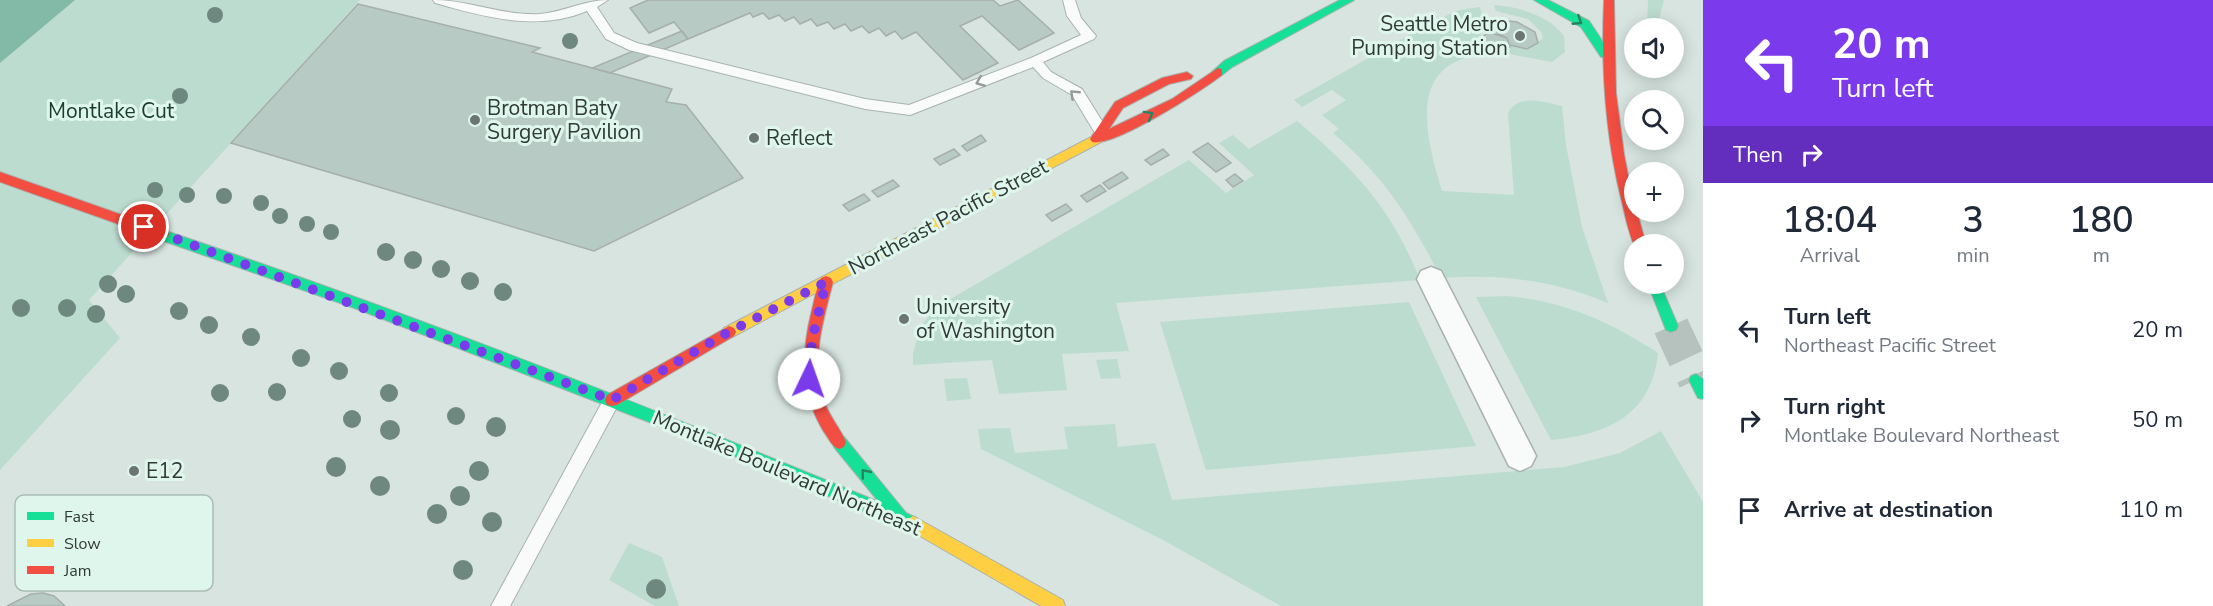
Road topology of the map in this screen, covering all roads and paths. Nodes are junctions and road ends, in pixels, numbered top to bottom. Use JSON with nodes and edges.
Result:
{"nodes":[{"id":1,"x":439,"y":0,"type":"edge"},
{"id":2,"x":1069,"y":0,"type":"edge"},
{"id":3,"x":1349,"y":0,"type":"edge"},
{"id":4,"x":1539,"y":0,"type":"edge"},
{"id":5,"x":1610,"y":0,"type":"edge"},
{"id":6,"x":596,"y":3,"type":"edge"},
{"id":7,"x":1605,"y":54,"type":"junction"},
{"id":8,"x":1035,"y":61,"type":"junction"},
{"id":9,"x":1228,"y":64,"type":"junction"},
{"id":10,"x":1100,"y":135,"type":"junction"},
{"id":11,"x":0,"y":177,"type":"edge"},
{"id":12,"x":1637,"y":234,"type":"edge"},
{"id":13,"x":1431,"y":279,"type":"dead end"},
{"id":14,"x":826,"y":282,"type":"junction"},
{"id":15,"x":1658,"y":294,"type":"edge"},
{"id":16,"x":1671,"y":326,"type":"tunnel mouth"},
{"id":17,"x":1696,"y":380,"type":"tunnel mouth"},
{"id":18,"x":1703,"y":393,"type":"edge"},
{"id":19,"x":612,"y":400,"type":"junction"},
{"id":20,"x":1520,"y":456,"type":"dead end"},
{"id":21,"x":902,"y":518,"type":"junction"},
{"id":22,"x":500,"y":606,"type":"edge"},
{"id":23,"x":1057,"y":606,"type":"edge"}],
"edges":[{"from":1,"to":6,"type":"lane"},
{"from":2,"to":8,"type":"lane"},
{"from":3,"to":9,"type":"main road","name":"Northeast Pacific Street"},
{"from":4,"to":7,"type":"main road","one_way":true},
{"from":5,"to":7,"type":"main road"},
{"from":8,"to":6,"type":"lane","one_way":true},
{"from":7,"to":12,"type":"main road"},
{"from":10,"to":8,"type":"lane","one_way":true},
{"from":10,"to":9,"type":"main road","name":"Northeast Pacific Street","one_way":true},
{"from":9,"to":10,"type":"main road","name":"Northeast Pacific Street"},
{"from":10,"to":14,"type":"main road","name":"Northeast Pacific Street"},
{"from":11,"to":19,"type":"main road","name":"Montlake Boulevard Northeast"},
{"from":13,"to":20,"type":"street"},
{"from":14,"to":19,"type":"main road","name":"Northeast Pacific Street"},
{"from":21,"to":14,"type":"main road","one_way":true},
{"from":15,"to":16,"type":"main road"},
{"from":17,"to":18,"type":"main road"},
{"from":19,"to":21,"type":"main road","name":"Montlake Boulevard Northeast"},
{"from":19,"to":22,"type":"lane"},
{"from":21,"to":23,"type":"main road","name":"Montlake Boulevard Northeast"}]}
